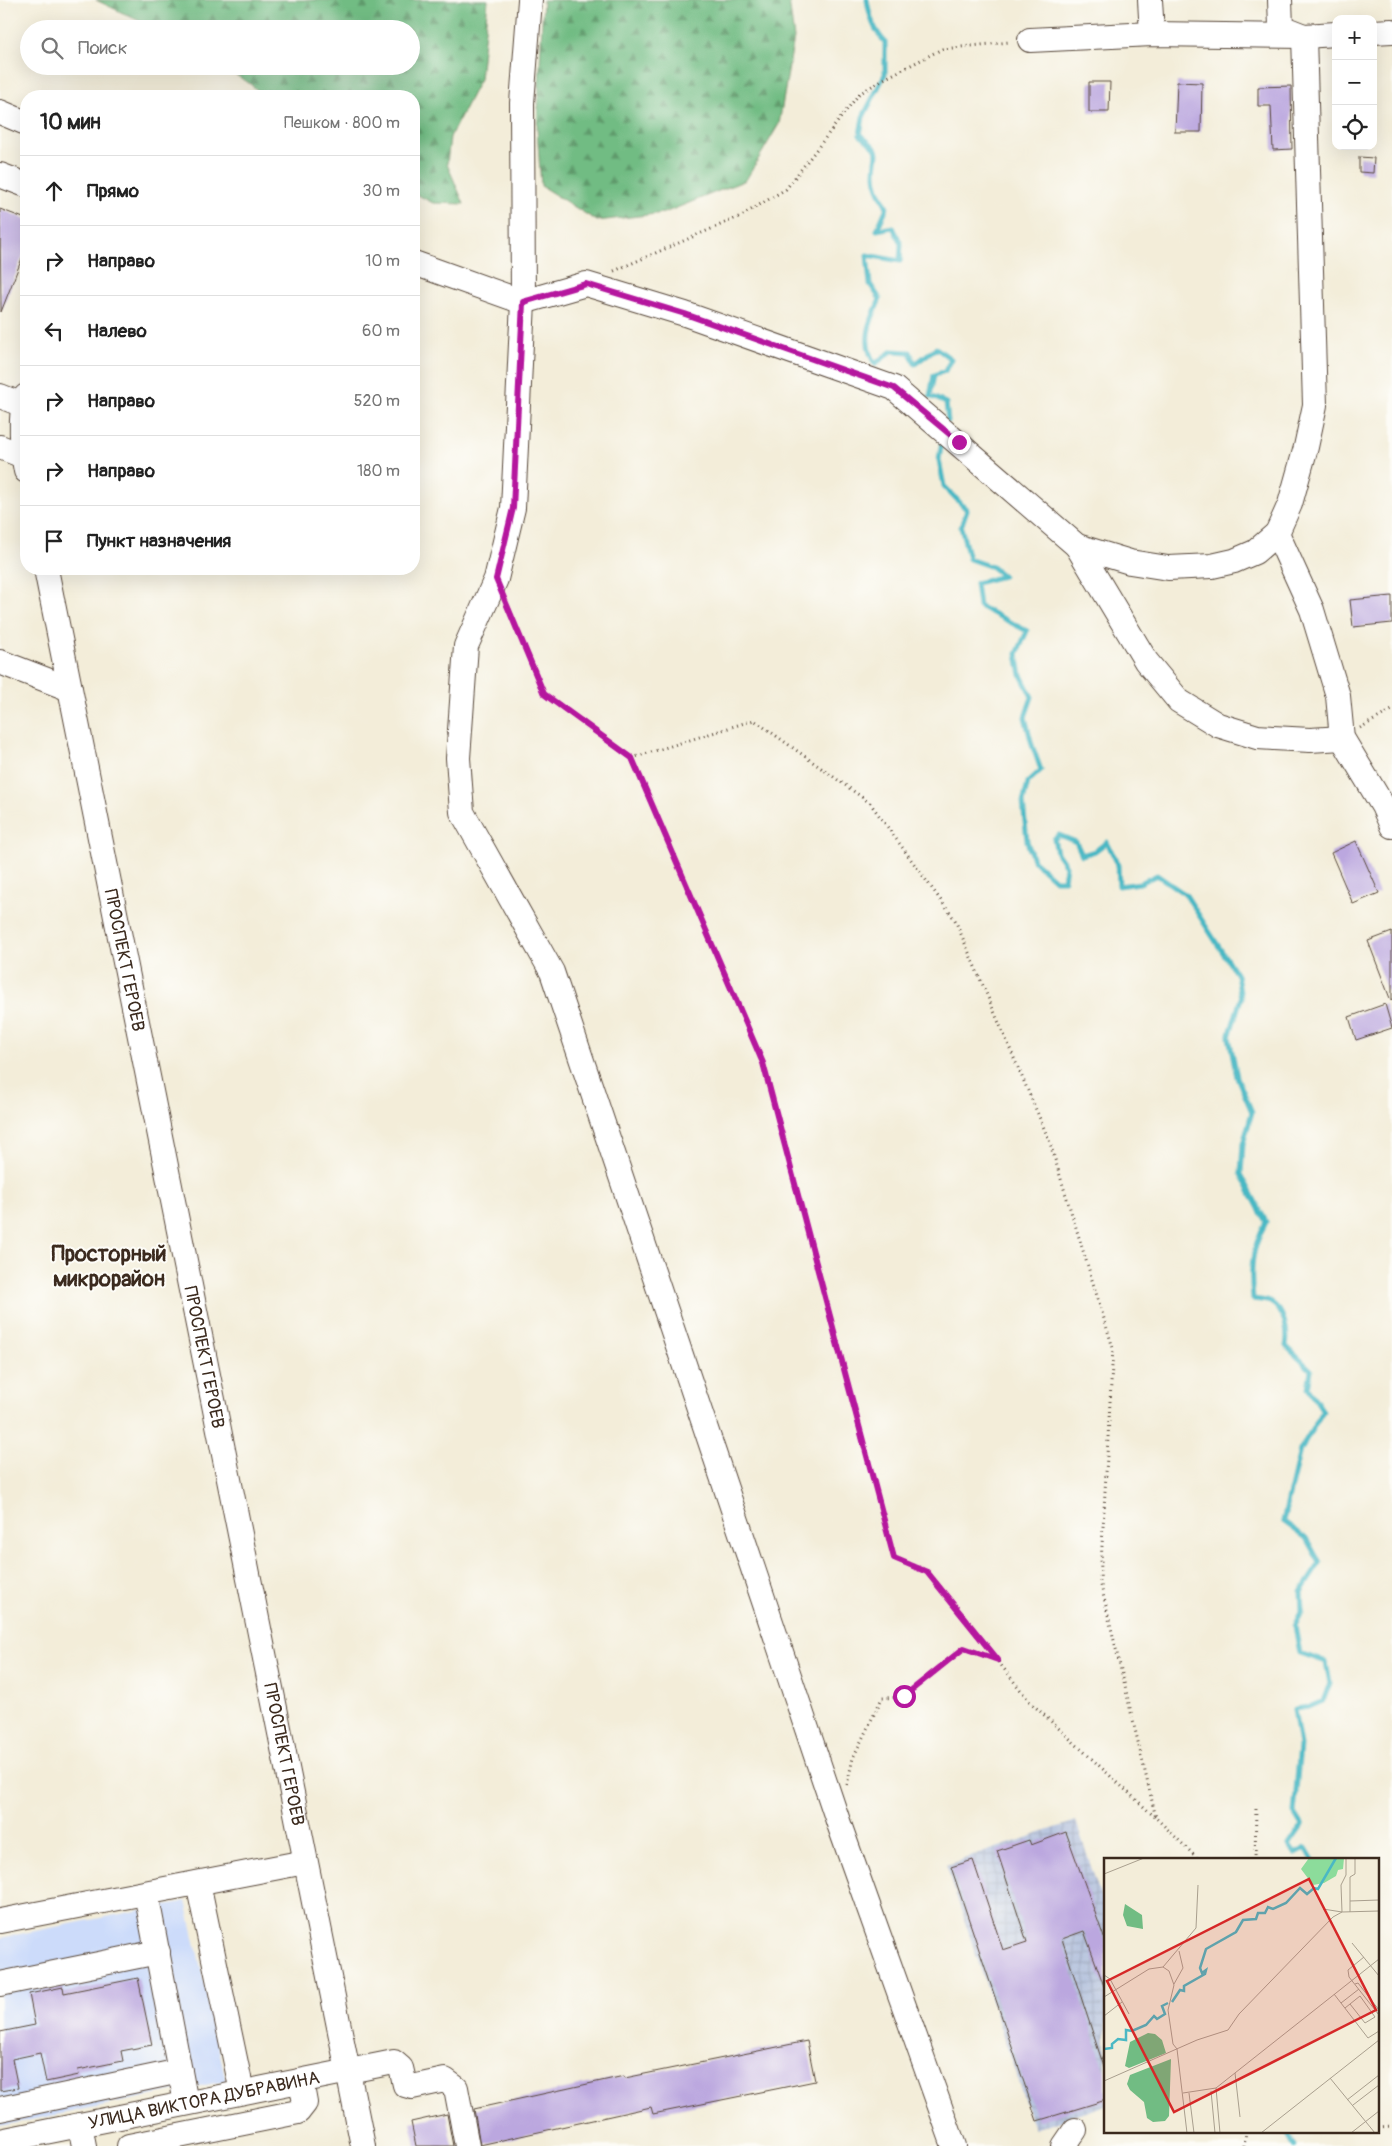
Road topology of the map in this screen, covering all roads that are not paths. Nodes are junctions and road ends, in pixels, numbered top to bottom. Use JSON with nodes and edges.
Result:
{"nodes":[{"id":1,"x":530,"y":0,"type":"edge"},
{"id":2,"x":1150,"y":0,"type":"edge"},
{"id":3,"x":1280,"y":0,"type":"edge"},
{"id":4,"x":1392,"y":31,"type":"edge"},
{"id":5,"x":1377,"y":32,"type":"edge"},
{"id":6,"x":1152,"y":34,"type":"junction"},
{"id":7,"x":1332,"y":34,"type":"edge"},
{"id":8,"x":1304,"y":36,"type":"junction"},
{"id":9,"x":1030,"y":40,"type":"road end"},
{"id":10,"x":0,"y":112,"type":"edge"},
{"id":11,"x":20,"y":120,"type":"edge"},
{"id":12,"x":0,"y":175,"type":"edge"},
{"id":13,"x":20,"y":183,"type":"edge"},
{"id":14,"x":420,"y":265,"type":"edge"},
{"id":15,"x":523,"y":302,"type":"junction"},
{"id":16,"x":0,"y":396,"type":"edge"},
{"id":17,"x":20,"y":400,"type":"edge"},
{"id":18,"x":0,"y":447,"type":"edge"},
{"id":19,"x":20,"y":460,"type":"edge"},
{"id":20,"x":1277,"y":533,"type":"junction"},
{"id":21,"x":1077,"y":546,"type":"junction"},
{"id":22,"x":47,"y":575,"type":"edge"},
{"id":23,"x":0,"y":662,"type":"edge"},
{"id":24,"x":70,"y":689,"type":"junction"},
{"id":25,"x":1342,"y":738,"type":"junction"},
{"id":26,"x":1392,"y":826,"type":"edge"},
{"id":27,"x":305,"y":1862,"type":"junction"},
{"id":28,"x":198,"y":1883,"type":"junction"},
{"id":29,"x":146,"y":1893,"type":"junction"},
{"id":30,"x":0,"y":1921,"type":"edge"},
{"id":31,"x":158,"y":1952,"type":"junction"},
{"id":32,"x":0,"y":1984,"type":"edge"},
{"id":33,"x":180,"y":2071,"type":"junction"},
{"id":34,"x":348,"y":2072,"type":"junction"},
{"id":35,"x":301,"y":2081,"type":"junction"},
{"id":36,"x":242,"y":2092,"type":"junction"},
{"id":37,"x":186,"y":2103,"type":"junction"},
{"id":38,"x":0,"y":2109,"type":"edge"},
{"id":39,"x":82,"y":2135,"type":"edge"},
{"id":40,"x":0,"y":2141,"type":"edge"},
{"id":41,"x":158,"y":2143,"type":"edge"},
{"id":42,"x":128,"y":2146,"type":"edge"},
{"id":43,"x":363,"y":2146,"type":"edge"},
{"id":44,"x":467,"y":2146,"type":"edge"},
{"id":45,"x":954,"y":2146,"type":"edge"}],
"edges":[{"from":1,"to":15,"type":"street"},
{"from":2,"to":6,"type":"street"},
{"from":3,"to":8,"type":"street"},
{"from":4,"to":5,"type":"street"},
{"from":6,"to":8,"type":"street"},
{"from":6,"to":9,"type":"street"},
{"from":7,"to":8,"type":"street"},
{"from":8,"to":20,"type":"street"},
{"from":10,"to":11,"type":"street"},
{"from":12,"to":13,"type":"street"},
{"from":14,"to":15,"type":"street"},
{"from":15,"to":21,"type":"street"},
{"from":15,"to":45,"type":"street"},
{"from":16,"to":17,"type":"street"},
{"from":18,"to":19,"type":"street"},
{"from":20,"to":21,"type":"street"},
{"from":20,"to":25,"type":"street"},
{"from":21,"to":25,"type":"street"},
{"from":22,"to":24,"type":"street","name":"ПРОСПЕКТ ГЕРОЕВ"},
{"from":23,"to":24,"type":"street"},
{"from":24,"to":27,"type":"street","name":"ПРОСПЕКТ ГЕРОЕВ"},
{"from":25,"to":26,"type":"street"},
{"from":27,"to":28,"type":"street"},
{"from":27,"to":34,"type":"street","name":"ПРОСПЕКТ ГЕРОЕВ"},
{"from":28,"to":29,"type":"street"},
{"from":28,"to":36,"type":"street"},
{"from":29,"to":30,"type":"street"},
{"from":29,"to":31,"type":"street"},
{"from":31,"to":32,"type":"street"},
{"from":31,"to":33,"type":"street"},
{"from":33,"to":37,"type":"street"},
{"from":33,"to":38,"type":"street"},
{"from":34,"to":35,"type":"street","name":"УЛИЦА ВИКТОРА ДУБРАВИНА"},
{"from":34,"to":43,"type":"street","name":"ПРОСПЕКТ ГЕРОЕВ"},
{"from":34,"to":44,"type":"street","name":"УЛИЦА ВИКТОРА ДУБРАВИНА"},
{"from":35,"to":36,"type":"street","name":"УЛИЦА ВИКТОРА ДУБРАВИНА"},
{"from":35,"to":41,"type":"street"},
{"from":36,"to":37,"type":"street","name":"УЛИЦА ВИКТОРА ДУБРАВИНА"},
{"from":37,"to":39,"type":"street","name":"УЛИЦА ВИКТОРА ДУБРАВИНА"},
{"from":39,"to":40,"type":"street","name":"УЛИЦА ВИКТОРА ДУБРАВИНА"},
{"from":41,"to":42,"type":"street"}]}
